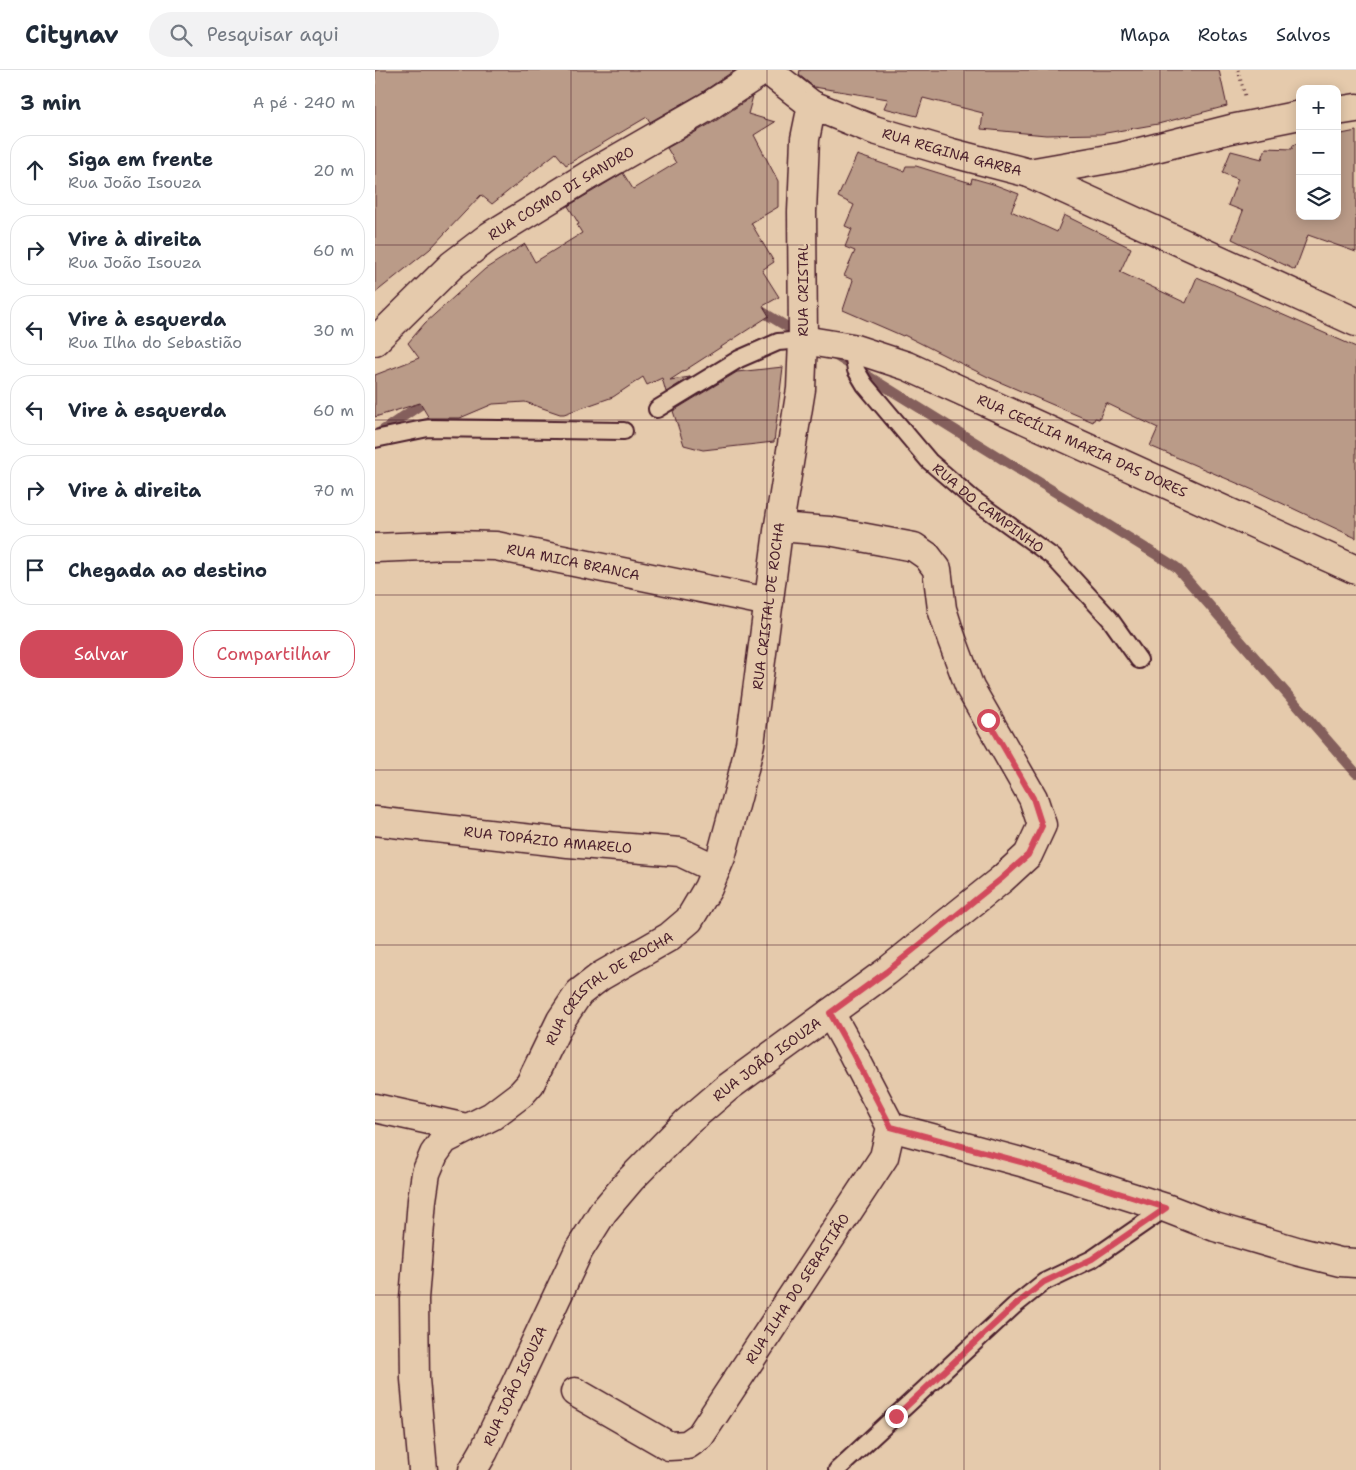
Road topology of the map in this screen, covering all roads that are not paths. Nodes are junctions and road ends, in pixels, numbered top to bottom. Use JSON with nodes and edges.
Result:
{"nodes":[{"id":1,"x":765,"y":70,"type":"edge"},
{"id":2,"x":812,"y":105,"type":"junction"},
{"id":3,"x":1356,"y":108,"type":"edge"},
{"id":4,"x":1341,"y":110,"type":"edge"},
{"id":5,"x":1296,"y":116,"type":"edge"},
{"id":6,"x":1029,"y":173,"type":"junction"},
{"id":7,"x":1356,"y":322,"type":"edge"},
{"id":8,"x":803,"y":340,"type":"junction"},
{"id":9,"x":375,"y":341,"type":"edge"},
{"id":10,"x":852,"y":348,"type":"junction"},
{"id":11,"x":657,"y":409,"type":"dead end"},
{"id":12,"x":625,"y":430,"type":"dead end"},
{"id":13,"x":375,"y":439,"type":"edge"},
{"id":14,"x":787,"y":476,"type":"joint"},
{"id":15,"x":779,"y":527,"type":"junction"},
{"id":16,"x":375,"y":548,"type":"edge"},
{"id":17,"x":1356,"y":570,"type":"edge"},
{"id":18,"x":769,"y":602,"type":"junction"},
{"id":19,"x":1139,"y":660,"type":"dead end"},
{"id":20,"x":375,"y":822,"type":"edge"},
{"id":21,"x":716,"y":869,"type":"junction"},
{"id":22,"x":830,"y":1013,"type":"junction"},
{"id":23,"x":375,"y":1108,"type":"edge"},
{"id":24,"x":891,"y":1127,"type":"junction"},
{"id":25,"x":466,"y":1128,"type":"junction"},
{"id":26,"x":1166,"y":1208,"type":"junction"},
{"id":27,"x":1356,"y":1263,"type":"edge"},
{"id":28,"x":575,"y":1392,"type":"dead end"},
{"id":29,"x":423,"y":1470,"type":"edge"},
{"id":30,"x":473,"y":1470,"type":"edge"},
{"id":31,"x":837,"y":1470,"type":"edge"}],
"edges":[{"from":1,"to":2,"type":"street","name":"RUA REGINA GARBA"},
{"from":1,"to":9,"type":"street","name":"RUA COSMO DI SANDRO"},
{"from":2,"to":6,"type":"street","name":"RUA REGINA GARBA"},
{"from":2,"to":8,"type":"street","name":"RUA CRISTAL"},
{"from":3,"to":4,"type":"street"},
{"from":5,"to":6,"type":"street","name":"RUA REGINA GARBA"},
{"from":6,"to":7,"type":"street"},
{"from":8,"to":10,"type":"street","name":"RUA CECÍLIA MARIA DAS DORES"},
{"from":8,"to":11,"type":"lane"},
{"from":8,"to":14,"type":"street","name":"RUA CRISTAL"},
{"from":10,"to":17,"type":"street","name":"RUA CECÍLIA MARIA DAS DORES"},
{"from":10,"to":19,"type":"lane","name":"RUA DO CAMPINHO"},
{"from":12,"to":13,"type":"lane"},
{"from":14,"to":15,"type":"street","name":"RUA CRISTAL DE ROCHA"},
{"from":15,"to":18,"type":"street","name":"RUA CRISTAL DE ROCHA"},
{"from":15,"to":22,"type":"street","name":"RUA JOÃO ISOUZA"},
{"from":16,"to":18,"type":"street","name":"RUA MICA BRANCA"},
{"from":18,"to":21,"type":"street","name":"RUA CRISTAL DE ROCHA"},
{"from":20,"to":21,"type":"street","name":"RUA TOPÁZIO AMARELO"},
{"from":21,"to":25,"type":"street","name":"RUA CRISTAL DE ROCHA"},
{"from":22,"to":24,"type":"street"},
{"from":22,"to":30,"type":"street","name":"RUA JOÃO ISOUZA"},
{"from":23,"to":25,"type":"street"},
{"from":24,"to":26,"type":"street"},
{"from":24,"to":28,"type":"street","name":"RUA ILHA DO SEBASTIÃO"},
{"from":25,"to":29,"type":"street","name":"RUA CRISTAL DE ROCHA"},
{"from":26,"to":27,"type":"street"},
{"from":26,"to":31,"type":"lane"}]}
